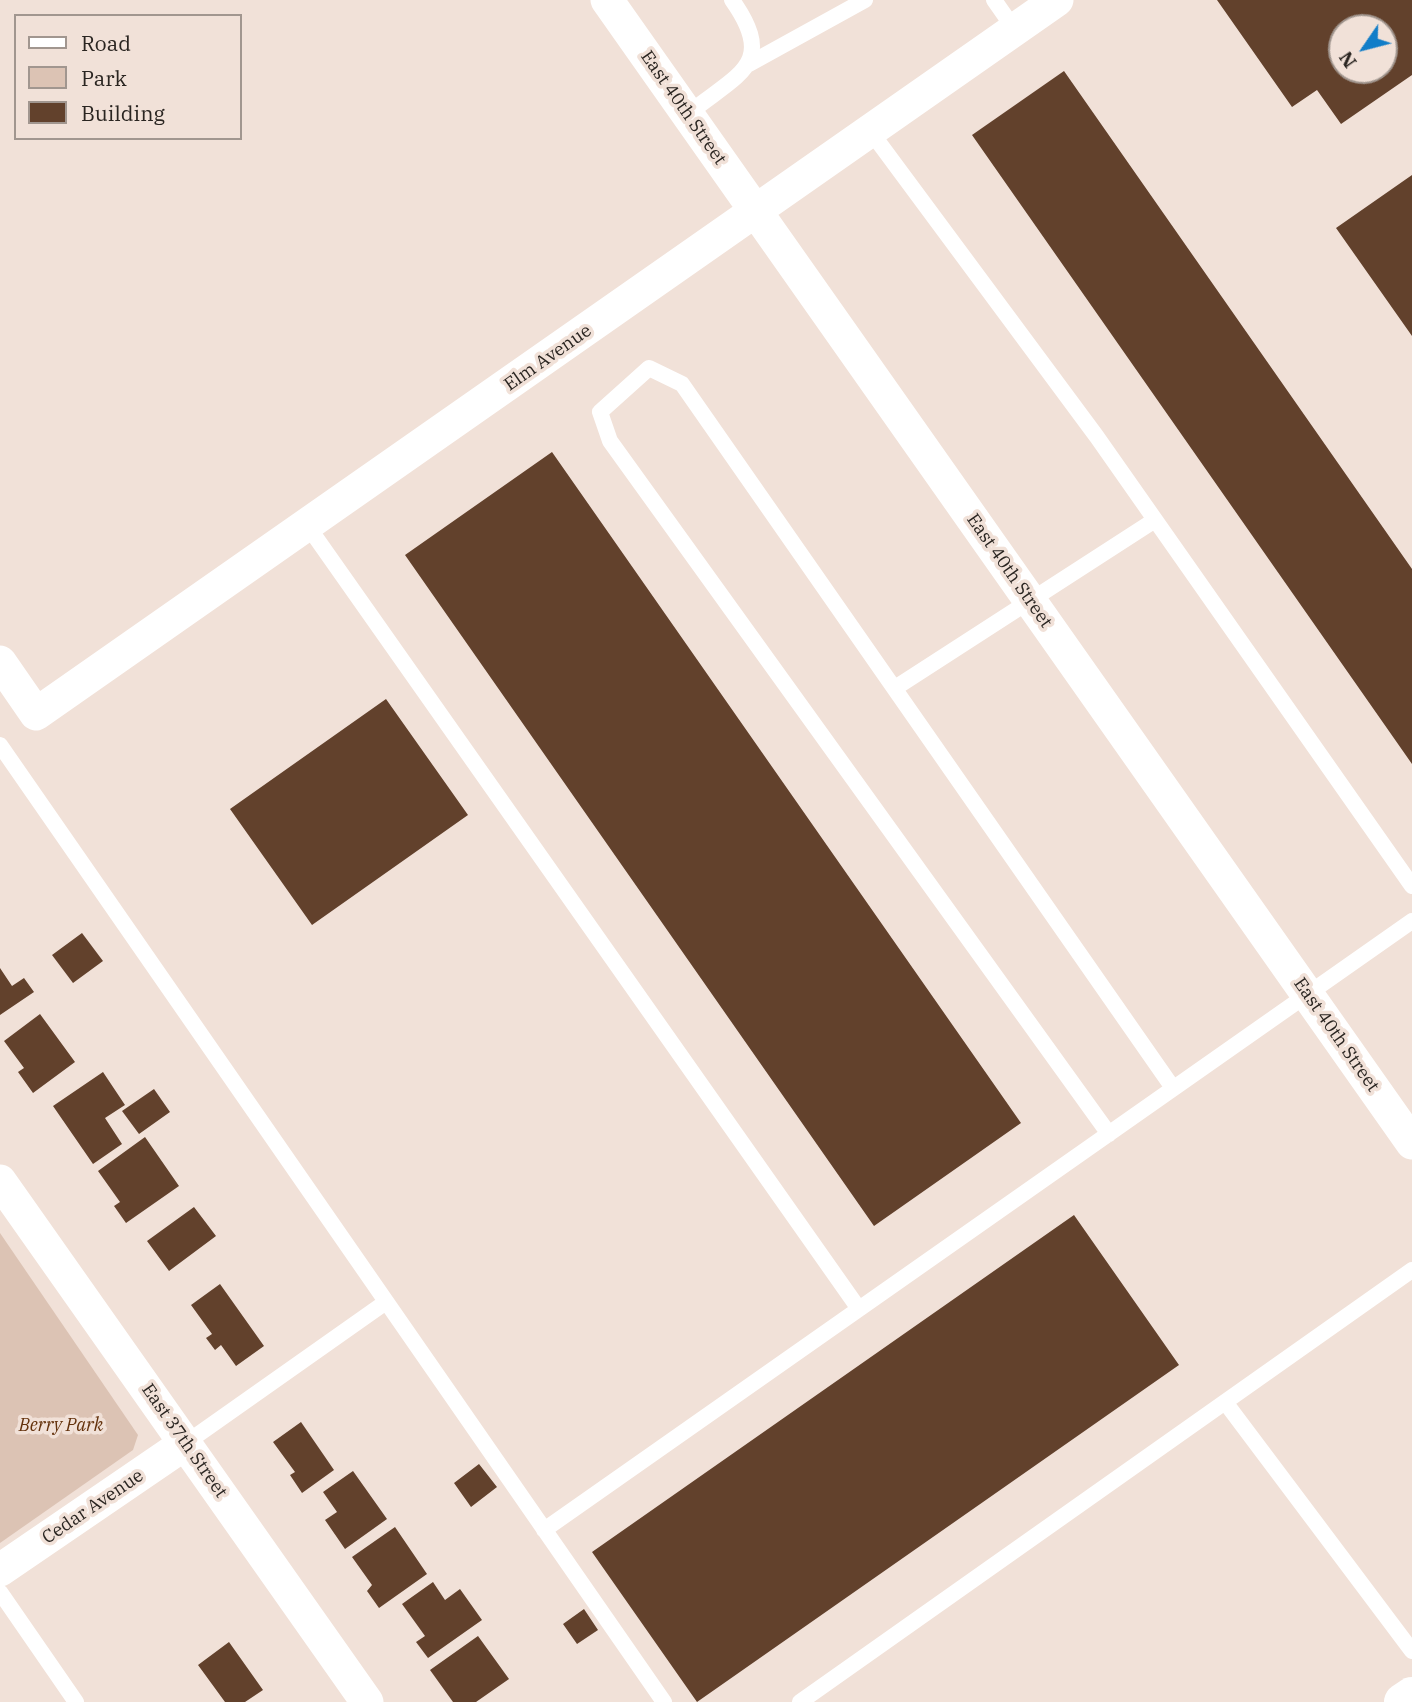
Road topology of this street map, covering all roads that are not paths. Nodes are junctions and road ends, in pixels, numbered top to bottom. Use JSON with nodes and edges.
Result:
{"nodes":[{"id":1,"x":607,"y":0,"type":"edge"},
{"id":2,"x":732,"y":0,"type":"edge"},
{"id":3,"x":865,"y":0,"type":"edge"},
{"id":4,"x":994,"y":0,"type":"edge"},
{"id":5,"x":1057,"y":0,"type":"edge"},
{"id":6,"x":1015,"y":30,"type":"junction"},
{"id":7,"x":749,"y":64,"type":"junction"},
{"id":8,"x":688,"y":114,"type":"junction"},
{"id":9,"x":871,"y":132,"type":"junction"},
{"id":10,"x":757,"y":213,"type":"junction"},
{"id":11,"x":1155,"y":520,"type":"junction"},
{"id":12,"x":307,"y":525,"type":"junction"},
{"id":13,"x":1030,"y":601,"type":"junction"},
{"id":14,"x":0,"y":662,"type":"edge"},
{"id":15,"x":895,"y":688,"type":"junction"},
{"id":16,"x":0,"y":745,"type":"edge"},
{"id":17,"x":1412,"y":886,"type":"edge"},
{"id":18,"x":1412,"y":920,"type":"edge"},
{"id":19,"x":1308,"y":995,"type":"junction"},
{"id":20,"x":1174,"y":1088,"type":"junction"},
{"id":21,"x":1109,"y":1133,"type":"junction"},
{"id":22,"x":1412,"y":1143,"type":"edge"},
{"id":23,"x":0,"y":1181,"type":"edge"},
{"id":24,"x":1412,"y":1270,"type":"edge"},
{"id":25,"x":386,"y":1302,"type":"junction"},
{"id":26,"x":859,"y":1309,"type":"junction"},
{"id":27,"x":1225,"y":1402,"type":"junction"},
{"id":28,"x":186,"y":1443,"type":"junction"},
{"id":29,"x":544,"y":1530,"type":"junction"},
{"id":30,"x":0,"y":1570,"type":"edge"},
{"id":31,"x":0,"y":1592,"type":"edge"},
{"id":32,"x":1412,"y":1651,"type":"edge"},
{"id":33,"x":1412,"y":1696,"type":"edge"},
{"id":34,"x":76,"y":1702,"type":"edge"},
{"id":35,"x":367,"y":1702,"type":"edge"},
{"id":36,"x":664,"y":1702,"type":"edge"},
{"id":37,"x":800,"y":1702,"type":"edge"},
{"id":38,"x":1403,"y":1702,"type":"edge"}],
"edges":[{"from":1,"to":8,"type":"street","name":"East 40th Street"},
{"from":2,"to":7,"type":"lane"},
{"from":3,"to":7,"type":"lane"},
{"from":4,"to":6,"type":"lane"},
{"from":5,"to":6,"type":"street","name":"Elm Avenue"},
{"from":6,"to":9,"type":"street","name":"Elm Avenue"},
{"from":7,"to":8,"type":"lane"},
{"from":8,"to":10,"type":"street","name":"East 40th Street"},
{"from":9,"to":10,"type":"street","name":"Elm Avenue"},
{"from":9,"to":11,"type":"lane"},
{"from":10,"to":12,"type":"street","name":"Elm Avenue"},
{"from":10,"to":13,"type":"street","name":"East 40th Street"},
{"from":11,"to":13,"type":"lane"},
{"from":11,"to":17,"type":"lane"},
{"from":12,"to":14,"type":"street","name":"Elm Avenue"},
{"from":12,"to":26,"type":"lane"},
{"from":13,"to":15,"type":"lane"},
{"from":13,"to":19,"type":"street","name":"East 40th Street"},
{"from":15,"to":20,"type":"lane"},
{"from":15,"to":21,"type":"lane"},
{"from":16,"to":25,"type":"lane"},
{"from":18,"to":19,"type":"lane"},
{"from":19,"to":20,"type":"lane"},
{"from":19,"to":22,"type":"street","name":"East 40th Street"},
{"from":20,"to":21,"type":"lane"},
{"from":21,"to":26,"type":"lane"},
{"from":23,"to":28,"type":"street","name":"East 37th Street"},
{"from":24,"to":27,"type":"lane"},
{"from":25,"to":28,"type":"lane"},
{"from":25,"to":29,"type":"lane"},
{"from":26,"to":29,"type":"lane"},
{"from":27,"to":32,"type":"lane"},
{"from":27,"to":37,"type":"lane"},
{"from":28,"to":30,"type":"street","name":"Cedar Avenue"},
{"from":28,"to":35,"type":"street","name":"East 37th Street"},
{"from":29,"to":36,"type":"lane"},
{"from":31,"to":34,"type":"lane"},
{"from":33,"to":38,"type":"main road"}]}
